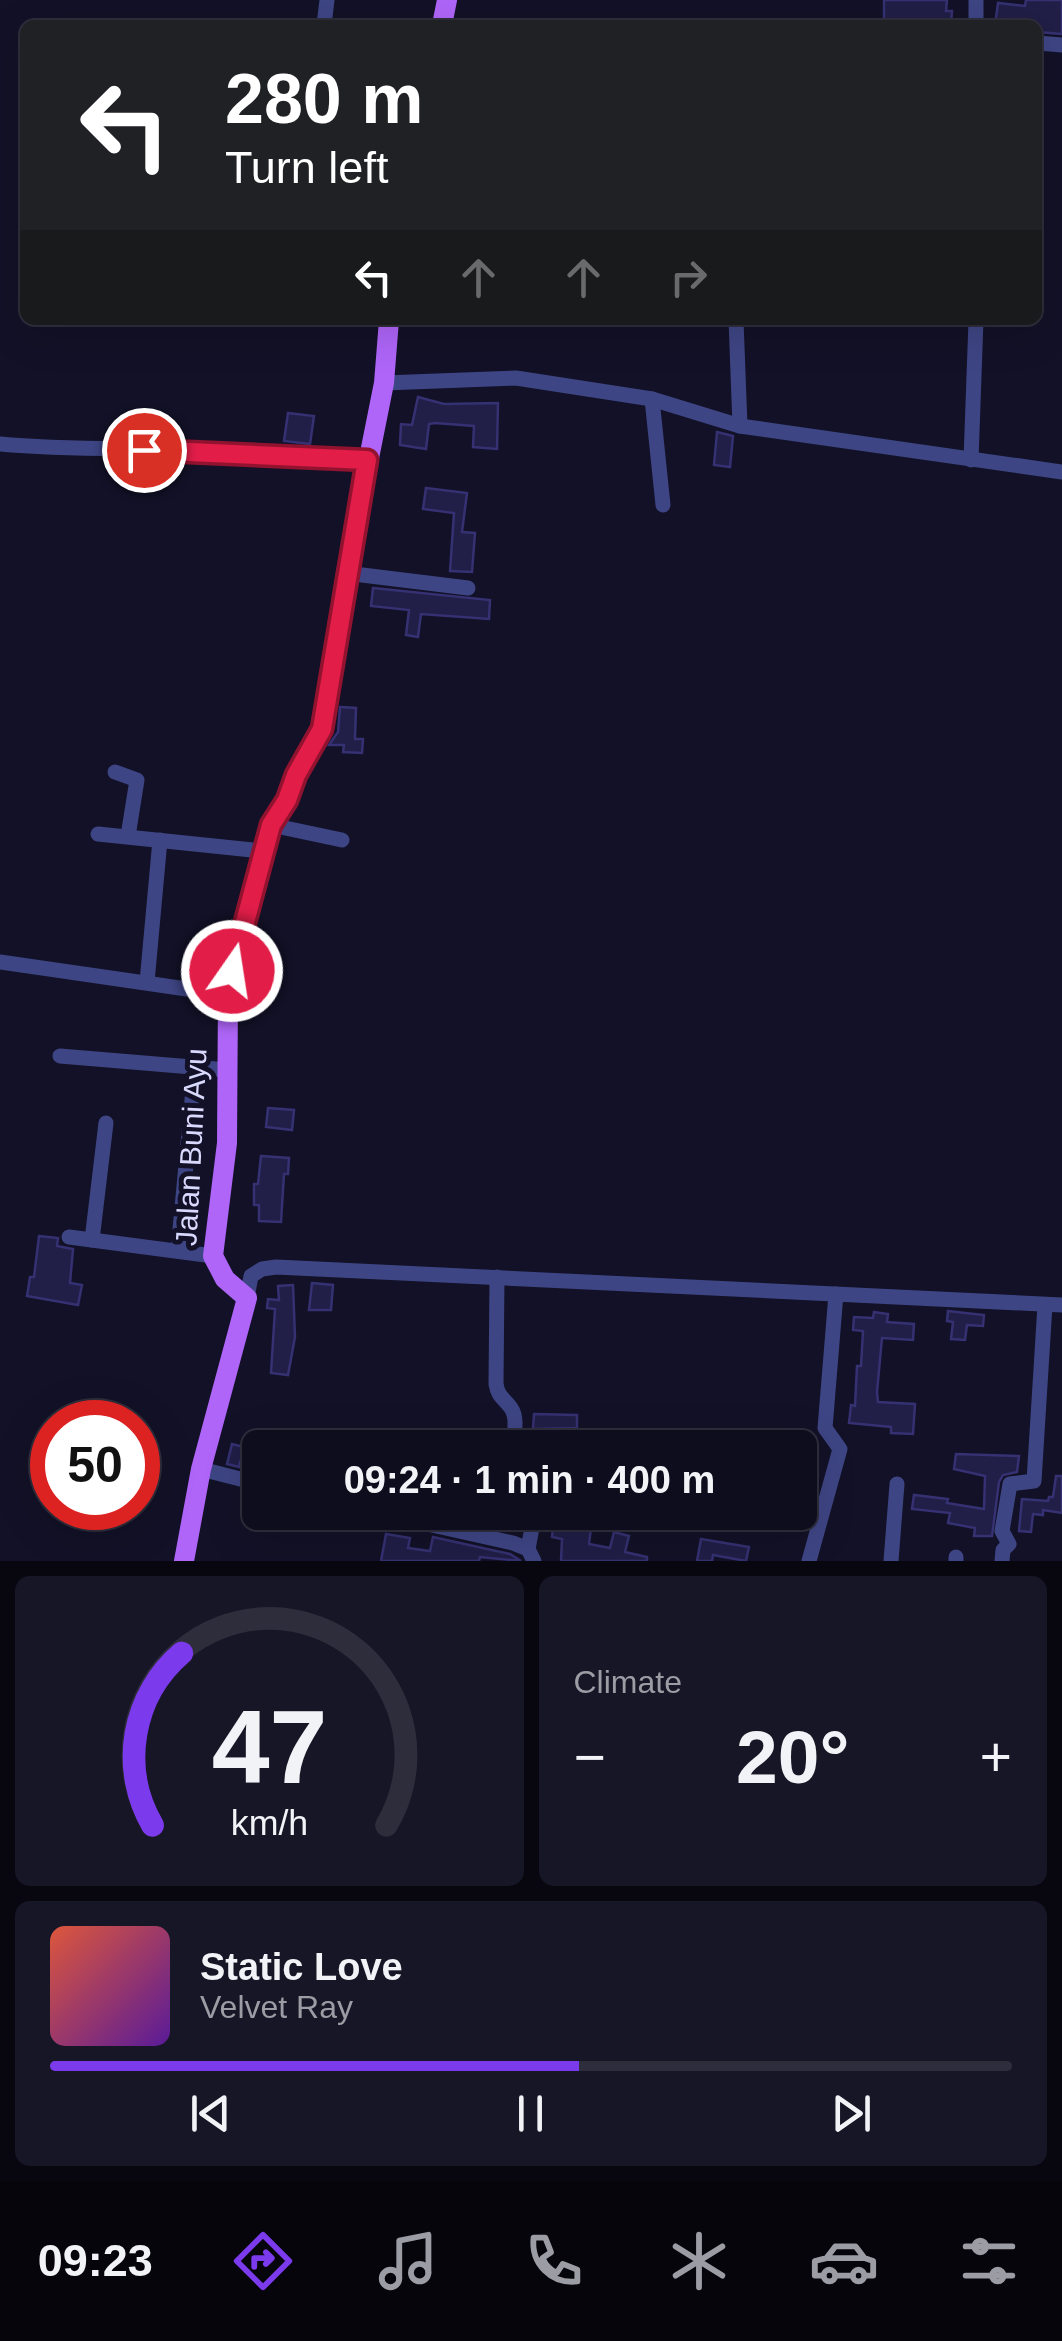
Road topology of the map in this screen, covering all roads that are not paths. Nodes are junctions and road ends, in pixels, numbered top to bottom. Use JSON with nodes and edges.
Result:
{"nodes":[{"id":1,"x":389,"y":325,"type":"edge"},
{"id":2,"x":736,"y":325,"type":"edge"},
{"id":3,"x":976,"y":325,"type":"edge"},
{"id":4,"x":384,"y":383,"type":"junction"},
{"id":5,"x":652,"y":399,"type":"junction"},
{"id":6,"x":740,"y":426,"type":"junction"},
{"id":7,"x":0,"y":444,"type":"edge"},
{"id":8,"x":971,"y":452,"type":"junction"},
{"id":9,"x":367,"y":460,"type":"junction"},
{"id":10,"x":1062,"y":472,"type":"edge"},
{"id":11,"x":662,"y":505,"type":"dead end"},
{"id":12,"x":346,"y":573,"type":"junction"},
{"id":13,"x":468,"y":588,"type":"dead end"},
{"id":14,"x":115,"y":772,"type":"dead end"},
{"id":15,"x":271,"y":825,"type":"junction"},
{"id":16,"x":98,"y":834,"type":"dead end"},
{"id":17,"x":128,"y":836,"type":"junction"},
{"id":18,"x":160,"y":840,"type":"junction"},
{"id":19,"x":342,"y":840,"type":"dead end"},
{"id":20,"x":262,"y":851,"type":"junction"},
{"id":21,"x":0,"y":962,"type":"edge"},
{"id":22,"x":147,"y":982,"type":"junction"},
{"id":23,"x":228,"y":995,"type":"junction"},
{"id":24,"x":60,"y":1056,"type":"dead end"},
{"id":25,"x":195,"y":1068,"type":"junction"},
{"id":26,"x":228,"y":1070,"type":"junction"},
{"id":27,"x":106,"y":1122,"type":"dead end"},
{"id":28,"x":69,"y":1237,"type":"dead end"},
{"id":29,"x":92,"y":1240,"type":"junction"},
{"id":30,"x":178,"y":1251,"type":"junction"},
{"id":31,"x":213,"y":1256,"type":"junction"},
{"id":32,"x":497,"y":1277,"type":"junction"},
{"id":33,"x":237,"y":1290,"type":"junction"},
{"id":34,"x":836,"y":1294,"type":"junction"},
{"id":35,"x":1054,"y":1305,"type":"edge"},
{"id":36,"x":516,"y":1430,"type":"edge"},
{"id":37,"x":200,"y":1468,"type":"junction"},
{"id":38,"x":242,"y":1479,"type":"edge"},
{"id":39,"x":897,"y":1484,"type":"dead end"},
{"id":40,"x":460,"y":1530,"type":"edge"},
{"id":41,"x":533,"y":1530,"type":"edge"},
{"id":42,"x":531,"y":1555,"type":"edge"},
{"id":43,"x":184,"y":1561,"type":"edge"},
{"id":44,"x":809,"y":1561,"type":"edge"},
{"id":45,"x":891,"y":1561,"type":"edge"},
{"id":46,"x":1002,"y":1561,"type":"edge"}],
"edges":[{"from":1,"to":4,"type":"main road","name":"Jalan Buni Ayu"},
{"from":2,"to":6,"type":"street"},
{"from":3,"to":8,"type":"street"},
{"from":4,"to":5,"type":"street"},
{"from":4,"to":9,"type":"main road","name":"Jalan Buni Ayu"},
{"from":5,"to":6,"type":"street"},
{"from":5,"to":11,"type":"street"},
{"from":6,"to":8,"type":"street"},
{"from":7,"to":9,"type":"street"},
{"from":8,"to":10,"type":"street"},
{"from":9,"to":12,"type":"main road","name":"Jalan Buni Ayu"},
{"from":12,"to":13,"type":"street"},
{"from":12,"to":15,"type":"main road","name":"Jalan Buni Ayu"},
{"from":14,"to":17,"type":"street"},
{"from":15,"to":19,"type":"street"},
{"from":15,"to":20,"type":"main road","name":"Jalan Buni Ayu"},
{"from":16,"to":17,"type":"street"},
{"from":17,"to":18,"type":"street"},
{"from":18,"to":20,"type":"street"},
{"from":18,"to":22,"type":"street"},
{"from":20,"to":23,"type":"main road","name":"Jalan Buni Ayu"},
{"from":21,"to":22,"type":"street"},
{"from":22,"to":23,"type":"street"},
{"from":23,"to":26,"type":"main road","name":"Jalan Buni Ayu"},
{"from":24,"to":25,"type":"street"},
{"from":25,"to":26,"type":"street"},
{"from":25,"to":30,"type":"street"},
{"from":26,"to":31,"type":"main road","name":"Jalan Buni Ayu"},
{"from":27,"to":29,"type":"street"},
{"from":28,"to":29,"type":"street"},
{"from":29,"to":30,"type":"street"},
{"from":30,"to":31,"type":"street"},
{"from":31,"to":33,"type":"main road","name":"Jalan Buni Ayu"},
{"from":32,"to":33,"type":"street"},
{"from":32,"to":34,"type":"street"},
{"from":32,"to":36,"type":"street"},
{"from":33,"to":37,"type":"main road"},
{"from":34,"to":35,"type":"street"},
{"from":34,"to":44,"type":"street"},
{"from":35,"to":46,"type":"street"},
{"from":37,"to":38,"type":"street"},
{"from":37,"to":43,"type":"main road"},
{"from":39,"to":45,"type":"street"},
{"from":40,"to":42,"type":"street"},
{"from":41,"to":42,"type":"street"}]}
